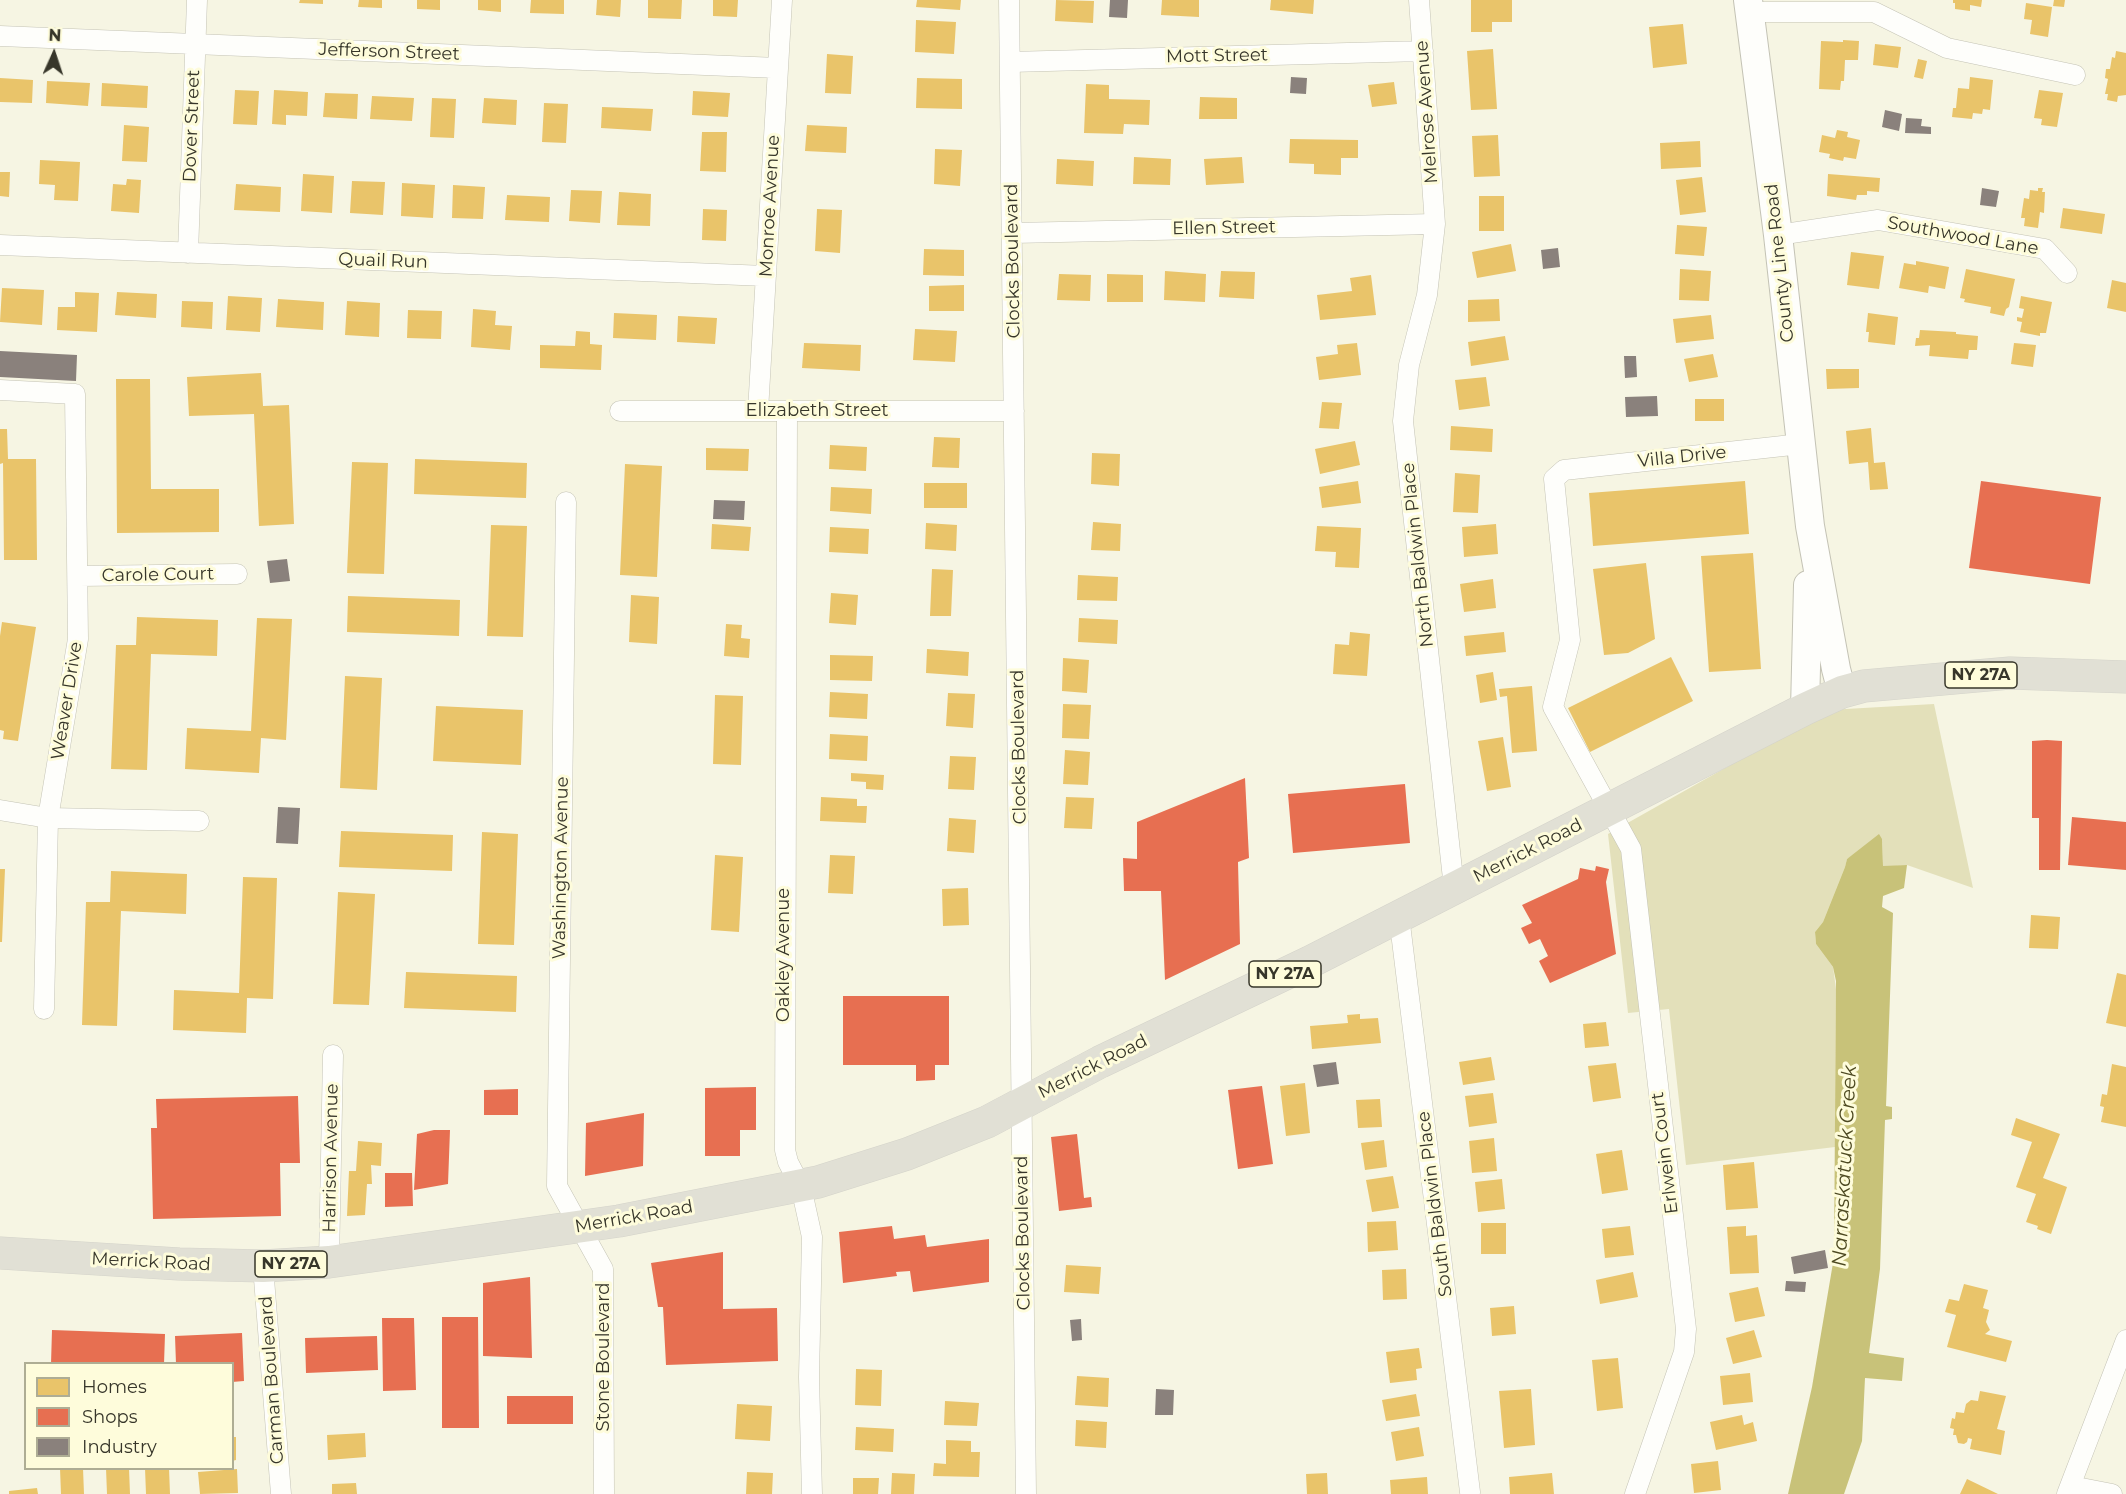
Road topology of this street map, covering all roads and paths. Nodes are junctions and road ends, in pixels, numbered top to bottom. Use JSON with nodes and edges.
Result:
{"nodes":[{"id":1,"x":197,"y":0,"type":"edge"},
{"id":2,"x":782,"y":0,"type":"edge"},
{"id":3,"x":1009,"y":0,"type":"edge"},
{"id":4,"x":1419,"y":0,"type":"edge"},
{"id":5,"x":1748,"y":6,"type":"edge"},
{"id":6,"x":0,"y":36,"type":"edge"},
{"id":7,"x":196,"y":44,"type":"junction"},
{"id":8,"x":1423,"y":51,"type":"junction"},
{"id":9,"x":1010,"y":62,"type":"junction"},
{"id":10,"x":778,"y":68,"type":"junction"},
{"id":11,"x":2075,"y":75,"type":"dead end"},
{"id":12,"x":1435,"y":224,"type":"junction"},
{"id":13,"x":1012,"y":232,"type":"junction"},
{"id":14,"x":1778,"y":235,"type":"junction"},
{"id":15,"x":0,"y":245,"type":"edge"},
{"id":16,"x":188,"y":253,"type":"junction"},
{"id":17,"x":2067,"y":273,"type":"dead end"},
{"id":18,"x":766,"y":276,"type":"junction"},
{"id":19,"x":0,"y":390,"type":"edge"},
{"id":20,"x":620,"y":411,"type":"dead end"},
{"id":21,"x":758,"y":411,"type":"junction"},
{"id":22,"x":787,"y":411,"type":"junction"},
{"id":23,"x":1014,"y":411,"type":"junction"},
{"id":24,"x":1801,"y":444,"type":"junction"},
{"id":25,"x":566,"y":502,"type":"dead end"},
{"id":26,"x":1810,"y":526,"type":"junction"},
{"id":27,"x":237,"y":574,"type":"dead end"},
{"id":28,"x":79,"y":576,"type":"junction"},
{"id":29,"x":2126,"y":677,"type":"edge"},
{"id":30,"x":1842,"y":692,"type":"junction"},
{"id":31,"x":1805,"y":709,"type":"junction"},
{"id":32,"x":0,"y":810,"type":"edge"},
{"id":33,"x":1608,"y":810,"type":"junction"},
{"id":34,"x":48,"y":818,"type":"junction"},
{"id":35,"x":199,"y":821,"type":"dead end"},
{"id":36,"x":1454,"y":888,"type":"junction"},
{"id":37,"x":1399,"y":916,"type":"junction"},
{"id":38,"x":44,"y":1009,"type":"dead end"},
{"id":39,"x":333,"y":1055,"type":"dead end"},
{"id":40,"x":1022,"y":1104,"type":"junction"},
{"id":41,"x":801,"y":1187,"type":"junction"},
{"id":42,"x":580,"y":1227,"type":"junction"},
{"id":43,"x":0,"y":1253,"type":"edge"},
{"id":44,"x":328,"y":1262,"type":"junction"},
{"id":45,"x":263,"y":1266,"type":"junction"},
{"id":46,"x":2126,"y":1340,"type":"edge"},
{"id":47,"x":2069,"y":1490,"type":"edge"},
{"id":48,"x":1470,"y":1492,"type":"dead end"},
{"id":49,"x":281,"y":1494,"type":"edge"},
{"id":50,"x":604,"y":1494,"type":"edge"},
{"id":51,"x":812,"y":1494,"type":"edge"},
{"id":52,"x":1026,"y":1494,"type":"edge"},
{"id":53,"x":1635,"y":1494,"type":"edge"},
{"id":54,"x":2112,"y":1494,"type":"edge"}],
"edges":[{"from":1,"to":7,"type":"street","name":"Dover Street"},
{"from":2,"to":10,"type":"street","name":"Monroe Avenue"},
{"from":3,"to":9,"type":"street","name":"Clocks Boulevard"},
{"from":4,"to":8,"type":"street","name":"Melrose Avenue"},
{"from":5,"to":11,"type":"street"},
{"from":5,"to":14,"type":"main road","name":"County Line Road"},
{"from":6,"to":7,"type":"street","name":"Jefferson Street"},
{"from":7,"to":10,"type":"street","name":"Jefferson Street"},
{"from":7,"to":16,"type":"street","name":"Dover Street"},
{"from":8,"to":9,"type":"street","name":"Mott Street"},
{"from":8,"to":12,"type":"street","name":"Melrose Avenue"},
{"from":9,"to":13,"type":"street","name":"Clocks Boulevard"},
{"from":10,"to":18,"type":"street","name":"Monroe Avenue"},
{"from":12,"to":13,"type":"street","name":"Ellen Street"},
{"from":12,"to":36,"type":"street","name":"North Baldwin Place"},
{"from":13,"to":23,"type":"street","name":"Clocks Boulevard"},
{"from":14,"to":17,"type":"street","name":"Southwood Lane"},
{"from":14,"to":24,"type":"main road","name":"County Line Road"},
{"from":15,"to":16,"type":"street","name":"Quail Run"},
{"from":16,"to":18,"type":"street","name":"Quail Run"},
{"from":18,"to":21,"type":"street","name":"Monroe Avenue"},
{"from":19,"to":28,"type":"street","name":"Weaver Drive"},
{"from":20,"to":21,"type":"street","name":"Elizabeth Street"},
{"from":21,"to":22,"type":"street","name":"Elizabeth Street"},
{"from":22,"to":23,"type":"street","name":"Elizabeth Street"},
{"from":22,"to":41,"type":"street","name":"Oakley Avenue"},
{"from":23,"to":40,"type":"street","name":"Clocks Boulevard"},
{"from":24,"to":26,"type":"main road","name":"County Line Road"},
{"from":24,"to":33,"type":"street","name":"Villa Drive"},
{"from":25,"to":42,"type":"street","name":"Washington Avenue"},
{"from":26,"to":30,"type":"main road","name":"County Line Road"},
{"from":26,"to":31,"type":"main road","name":"County Line Road"},
{"from":27,"to":28,"type":"street","name":"Carole Court"},
{"from":28,"to":34,"type":"street","name":"Weaver Drive"},
{"from":29,"to":30,"type":"main road","name":"Merrick Road","number":"NY 27A"},
{"from":30,"to":31,"type":"main road","name":"Merrick Road","number":"NY 27A"},
{"from":31,"to":33,"type":"main road","name":"Merrick Road","number":"NY 27A"},
{"from":32,"to":34,"type":"street"},
{"from":33,"to":36,"type":"main road","name":"Merrick Road","number":"NY 27A"},
{"from":33,"to":53,"type":"street","name":"Erlwein Court"},
{"from":34,"to":35,"type":"street"},
{"from":34,"to":38,"type":"street","name":"Weaver Drive"},
{"from":36,"to":37,"type":"main road","name":"Merrick Road","number":"NY 27A"},
{"from":37,"to":40,"type":"main road","name":"Merrick Road","number":"NY 27A"},
{"from":37,"to":48,"type":"street","name":"South Baldwin Place"},
{"from":39,"to":44,"type":"street","name":"Harrison Avenue"},
{"from":40,"to":41,"type":"main road","name":"Merrick Road","number":"NY 27A"},
{"from":40,"to":52,"type":"street","name":"Clocks Boulevard"},
{"from":41,"to":42,"type":"main road","name":"Merrick Road","number":"NY 27A"},
{"from":41,"to":51,"type":"street","name":"Oakley Avenue"},
{"from":42,"to":44,"type":"main road","name":"Merrick Road","number":"NY 27A"},
{"from":42,"to":50,"type":"street","name":"Stone Boulevard"},
{"from":43,"to":45,"type":"main road","name":"Merrick Road","number":"NY 27A"},
{"from":44,"to":45,"type":"main road","name":"Merrick Road","number":"NY 27A"},
{"from":45,"to":49,"type":"street","name":"Carman Boulevard"},
{"from":46,"to":47,"type":"street"},
{"from":47,"to":54,"type":"street"}]}
